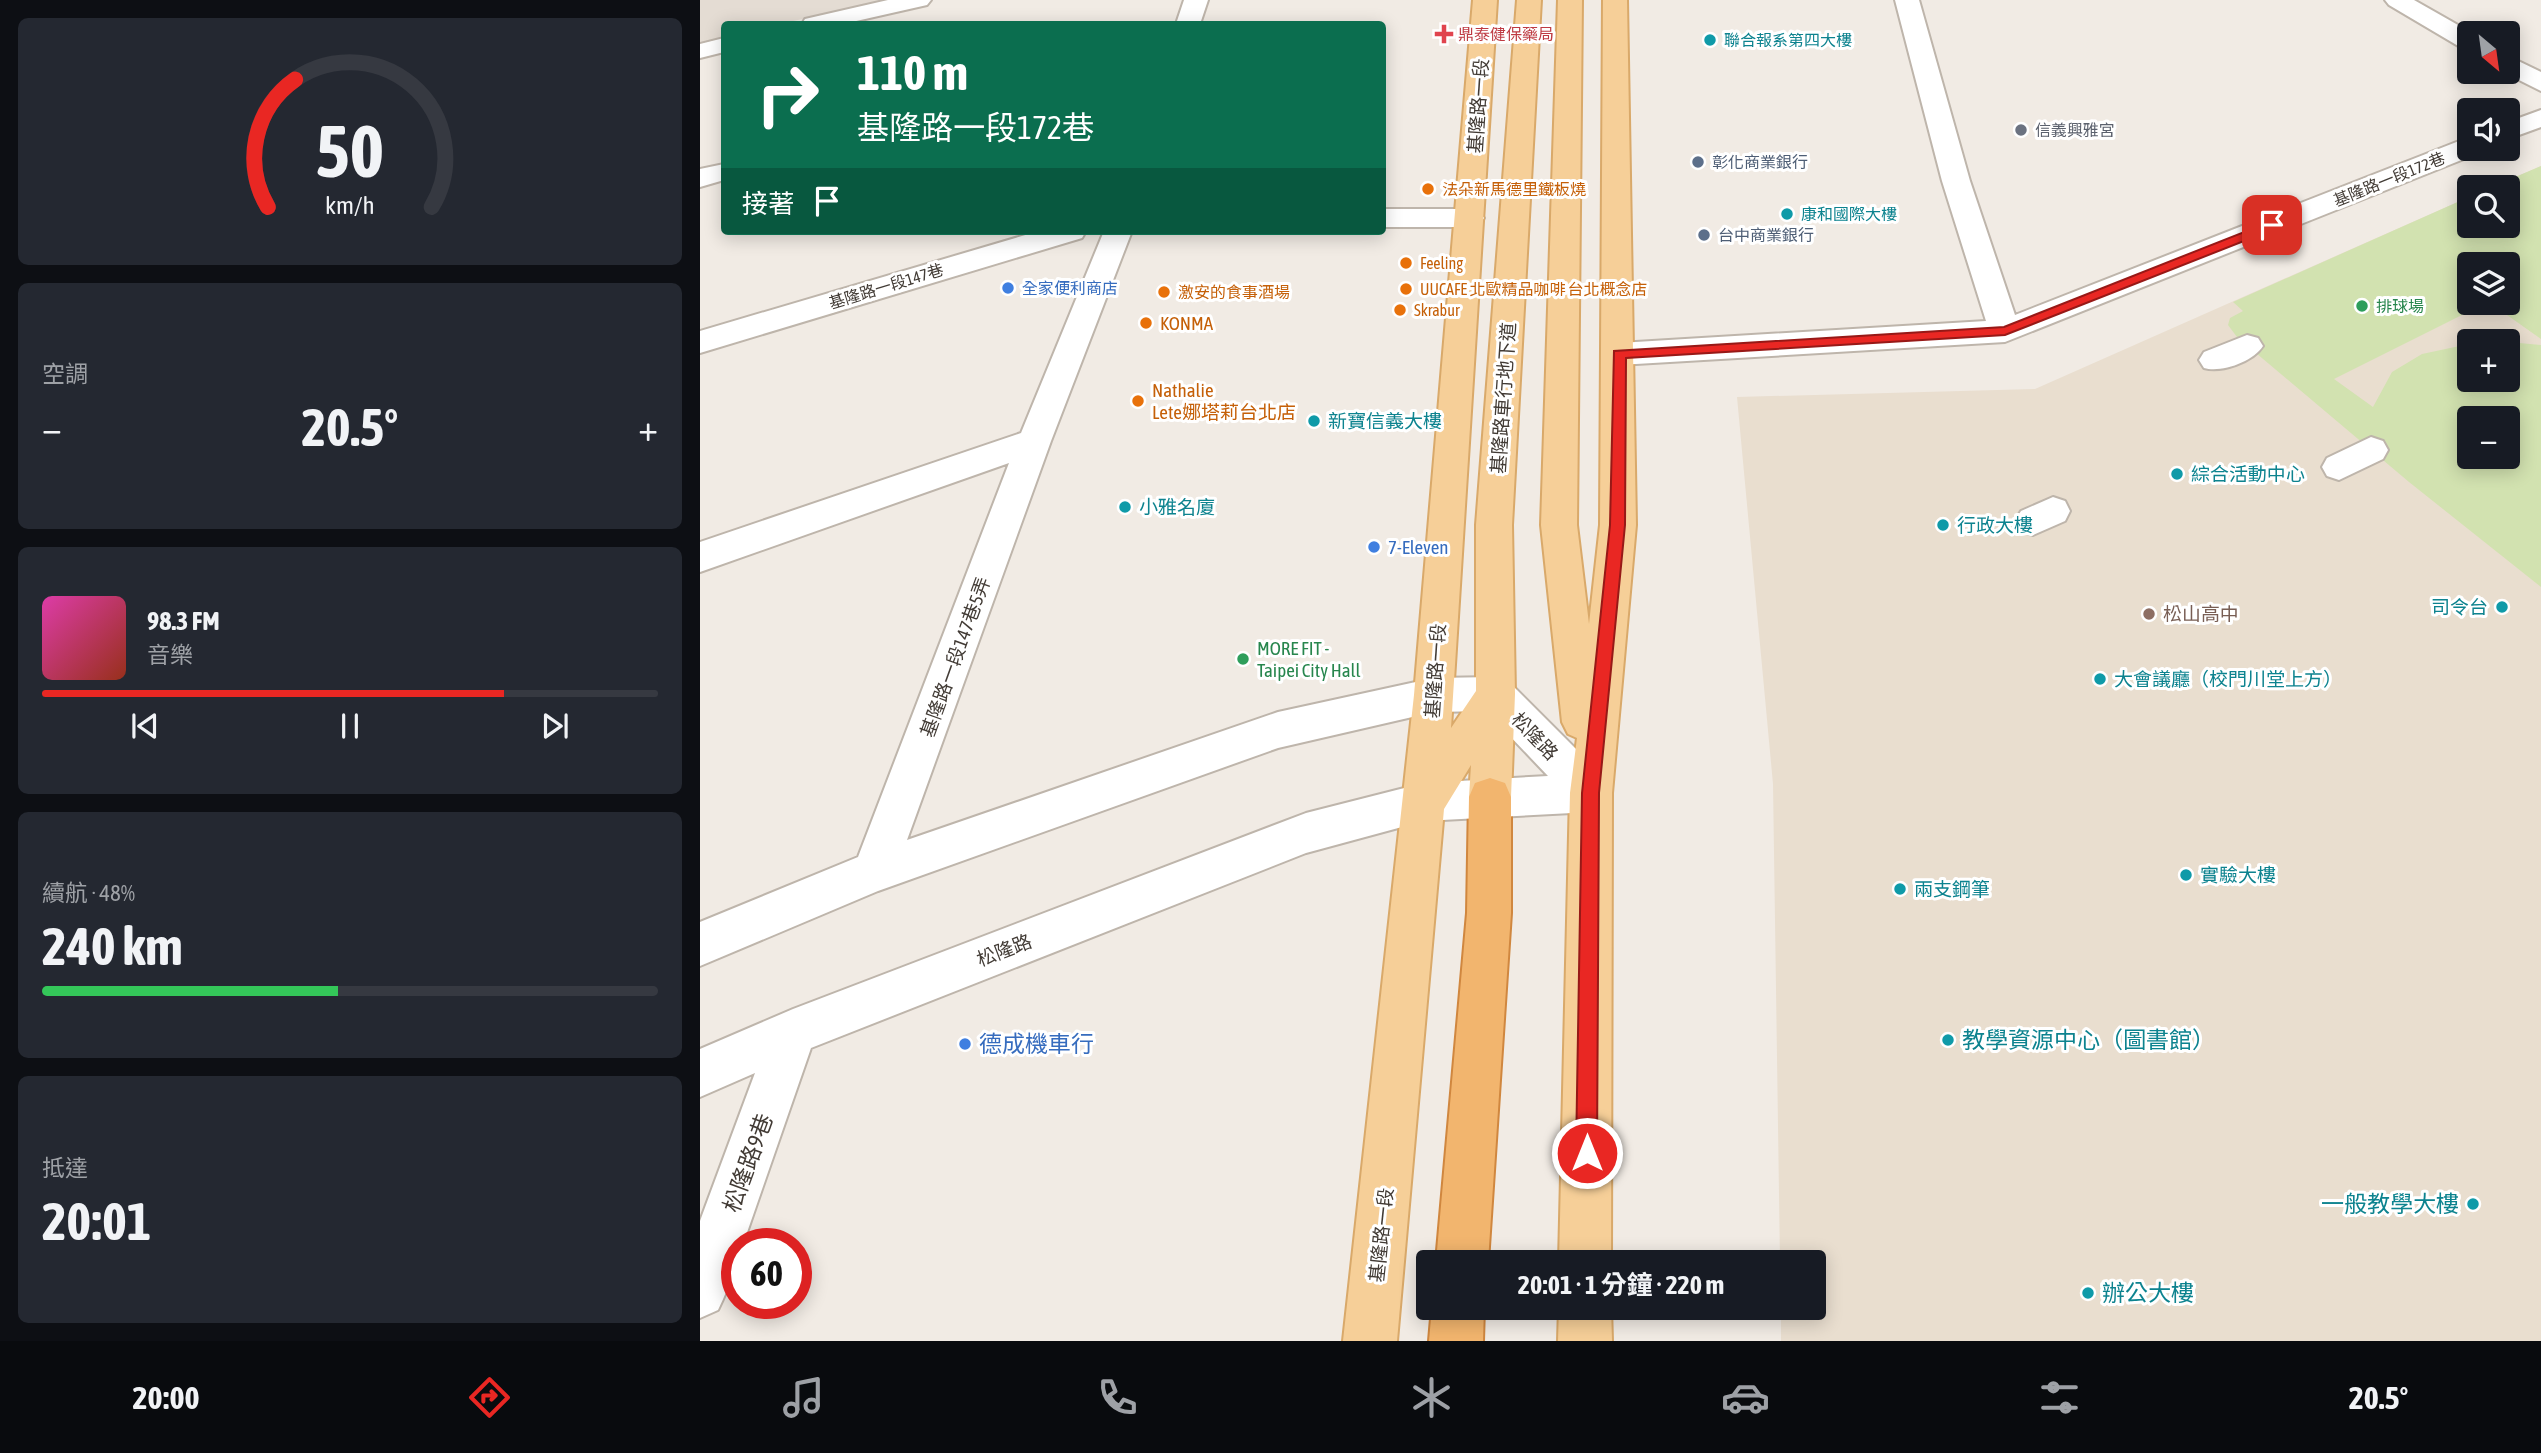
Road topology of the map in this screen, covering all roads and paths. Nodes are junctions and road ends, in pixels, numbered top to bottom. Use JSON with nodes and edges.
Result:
{"nodes":[{"id":1,"x":919,"y":0,"type":"edge"},
{"id":2,"x":1196,"y":0,"type":"edge"},
{"id":3,"x":1485,"y":0,"type":"edge"},
{"id":4,"x":1529,"y":0,"type":"edge"},
{"id":5,"x":1570,"y":0,"type":"edge"},
{"id":6,"x":1615,"y":0,"type":"edge"},
{"id":7,"x":1906,"y":0,"type":"edge"},
{"id":8,"x":2397,"y":0,"type":"edge"},
{"id":9,"x":827,"y":21,"type":"edge"},
{"id":10,"x":1189,"y":21,"type":"edge"},
{"id":11,"x":2457,"y":35,"type":"edge"},
{"id":12,"x":721,"y":46,"type":"edge"},
{"id":13,"x":700,"y":51,"type":"edge"},
{"id":14,"x":2520,"y":71,"type":"edge"},
{"id":15,"x":2541,"y":83,"type":"edge"},
{"id":16,"x":2541,"y":118,"type":"edge"},
{"id":17,"x":2520,"y":126,"type":"edge"},
{"id":18,"x":2457,"y":152,"type":"edge"},
{"id":19,"x":721,"y":173,"type":"edge"},
{"id":20,"x":700,"y":178,"type":"edge"},
{"id":21,"x":1386,"y":218,"type":"edge"},
{"id":22,"x":1470,"y":218,"type":"junction"},
{"id":23,"x":1059,"y":235,"type":"edge"},
{"id":24,"x":1116,"y":235,"type":"edge"},
{"id":25,"x":2005,"y":331,"type":"junction"},
{"id":26,"x":700,"y":342,"type":"edge"},
{"id":27,"x":2247,"y":346,"type":"dead end"},
{"id":28,"x":1619,"y":354,"type":"junction"},
{"id":29,"x":2215,"y":360,"type":"dead end"},
{"id":30,"x":1034,"y":441,"type":"junction"},
{"id":31,"x":2371,"y":450,"type":"dead end"},
{"id":32,"x":2339,"y":467,"type":"dead end"},
{"id":33,"x":700,"y":557,"type":"edge"},
{"id":34,"x":1495,"y":694,"type":"junction"},
{"id":35,"x":1433,"y":695,"type":"junction"},
{"id":36,"x":1591,"y":793,"type":"junction"},
{"id":37,"x":1490,"y":797,"type":"junction"},
{"id":38,"x":1424,"y":802,"type":"junction"},
{"id":39,"x":873,"y":872,"type":"junction"},
{"id":40,"x":700,"y":944,"type":"edge"},
{"id":41,"x":793,"y":1032,"type":"junction"},
{"id":42,"x":700,"y":1073,"type":"edge"},
{"id":43,"x":1463,"y":1250,"type":"edge"},
{"id":44,"x":1585,"y":1250,"type":"edge"},
{"id":45,"x":700,"y":1292,"type":"edge"},
{"id":46,"x":1585,"y":1320,"type":"edge"},
{"id":47,"x":1370,"y":1341,"type":"edge"},
{"id":48,"x":1585,"y":1341,"type":"edge"}],
"edges":[{"from":1,"to":9,"type":"street"},
{"from":2,"to":10,"type":"street"},
{"from":3,"to":22,"type":"main road","name":"基隆路一段"},
{"from":4,"to":34,"type":"main road","name":"基隆路車行地下道"},
{"from":5,"to":36,"type":"main road"},
{"from":6,"to":28,"type":"main road"},
{"from":7,"to":25,"type":"street"},
{"from":8,"to":11,"type":"street"},
{"from":12,"to":13,"type":"street"},
{"from":14,"to":15,"type":"street"},
{"from":16,"to":17,"type":"street"},
{"from":18,"to":25,"type":"street","name":"基隆路一段172巷"},
{"from":19,"to":20,"type":"street"},
{"from":21,"to":22,"type":"street"},
{"from":22,"to":35,"type":"main road","name":"基隆路一段"},
{"from":23,"to":26,"type":"street","name":"基隆路一段147巷"},
{"from":24,"to":30,"type":"street","name":"基隆路一段147巷5弄"},
{"from":25,"to":28,"type":"street","name":"基隆路一段172巷"},
{"from":27,"to":29,"type":"street"},
{"from":28,"to":36,"type":"main road"},
{"from":30,"to":33,"type":"street"},
{"from":30,"to":39,"type":"street","name":"基隆路一段147巷5弄"},
{"from":31,"to":32,"type":"street"},
{"from":34,"to":35,"type":"street"},
{"from":34,"to":36,"type":"street","name":"松隆路"},
{"from":34,"to":37,"type":"main road","name":"基隆路車行地下道"},
{"from":34,"to":38,"type":"main road"},
{"from":35,"to":38,"type":"main road","name":"基隆路一段"},
{"from":35,"to":39,"type":"street"},
{"from":36,"to":37,"type":"street","name":"松隆路"},
{"from":36,"to":44,"type":"main road"},
{"from":37,"to":38,"type":"street","name":"松隆路"},
{"from":37,"to":43,"type":"highway"},
{"from":38,"to":41,"type":"street","name":"松隆路"},
{"from":38,"to":47,"type":"main road","name":"基隆路一段"},
{"from":39,"to":40,"type":"street"},
{"from":41,"to":42,"type":"street","name":"松隆路"},
{"from":41,"to":45,"type":"street","name":"松隆路9巷"},
{"from":46,"to":48,"type":"main road"}]}
